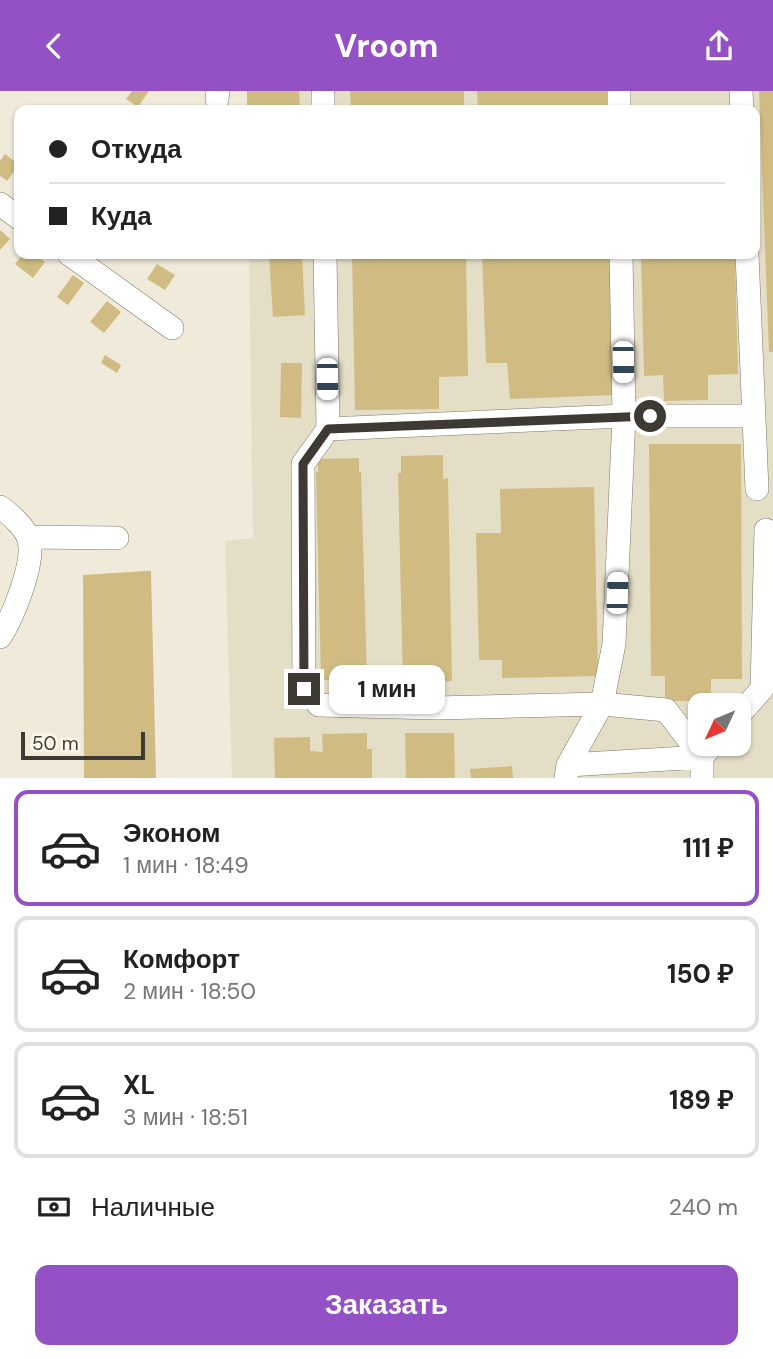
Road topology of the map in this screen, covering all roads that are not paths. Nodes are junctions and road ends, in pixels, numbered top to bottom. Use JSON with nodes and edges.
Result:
{"nodes":[{"id":1,"x":76,"y":259,"type":"edge"},
{"id":2,"x":325,"y":259,"type":"edge"},
{"id":3,"x":621,"y":259,"type":"edge"},
{"id":4,"x":747,"y":259,"type":"edge"},
{"id":5,"x":172,"y":328,"type":"dead end"},
{"id":6,"x":624,"y":416,"type":"junction"},
{"id":7,"x":752,"y":416,"type":"junction"},
{"id":8,"x":328,"y":429,"type":"junction"},
{"id":9,"x":757,"y":489,"type":"dead end"},
{"id":10,"x":0,"y":507,"type":"edge"},
{"id":11,"x":766,"y":530,"type":"dead end"},
{"id":12,"x":117,"y":538,"type":"dead end"},
{"id":13,"x":29,"y":546,"type":"junction"},
{"id":14,"x":0,"y":637,"type":"edge"},
{"id":15,"x":751,"y":701,"type":"edge"},
{"id":16,"x":602,"y":703,"type":"junction"},
{"id":17,"x":706,"y":760,"type":"edge"},
{"id":18,"x":567,"y":771,"type":"edge"}],
"edges":[{"from":1,"to":5,"type":"street"},
{"from":2,"to":8,"type":"street"},
{"from":3,"to":6,"type":"street"},
{"from":4,"to":7,"type":"street"},
{"from":6,"to":7,"type":"street"},
{"from":6,"to":8,"type":"street"},
{"from":6,"to":16,"type":"street"},
{"from":7,"to":9,"type":"street"},
{"from":8,"to":16,"type":"street"},
{"from":10,"to":13,"type":"street"},
{"from":11,"to":15,"type":"street"},
{"from":12,"to":13,"type":"street"},
{"from":13,"to":14,"type":"street"},
{"from":16,"to":17,"type":"street"},
{"from":16,"to":18,"type":"street"},
{"from":17,"to":18,"type":"street"}]}
